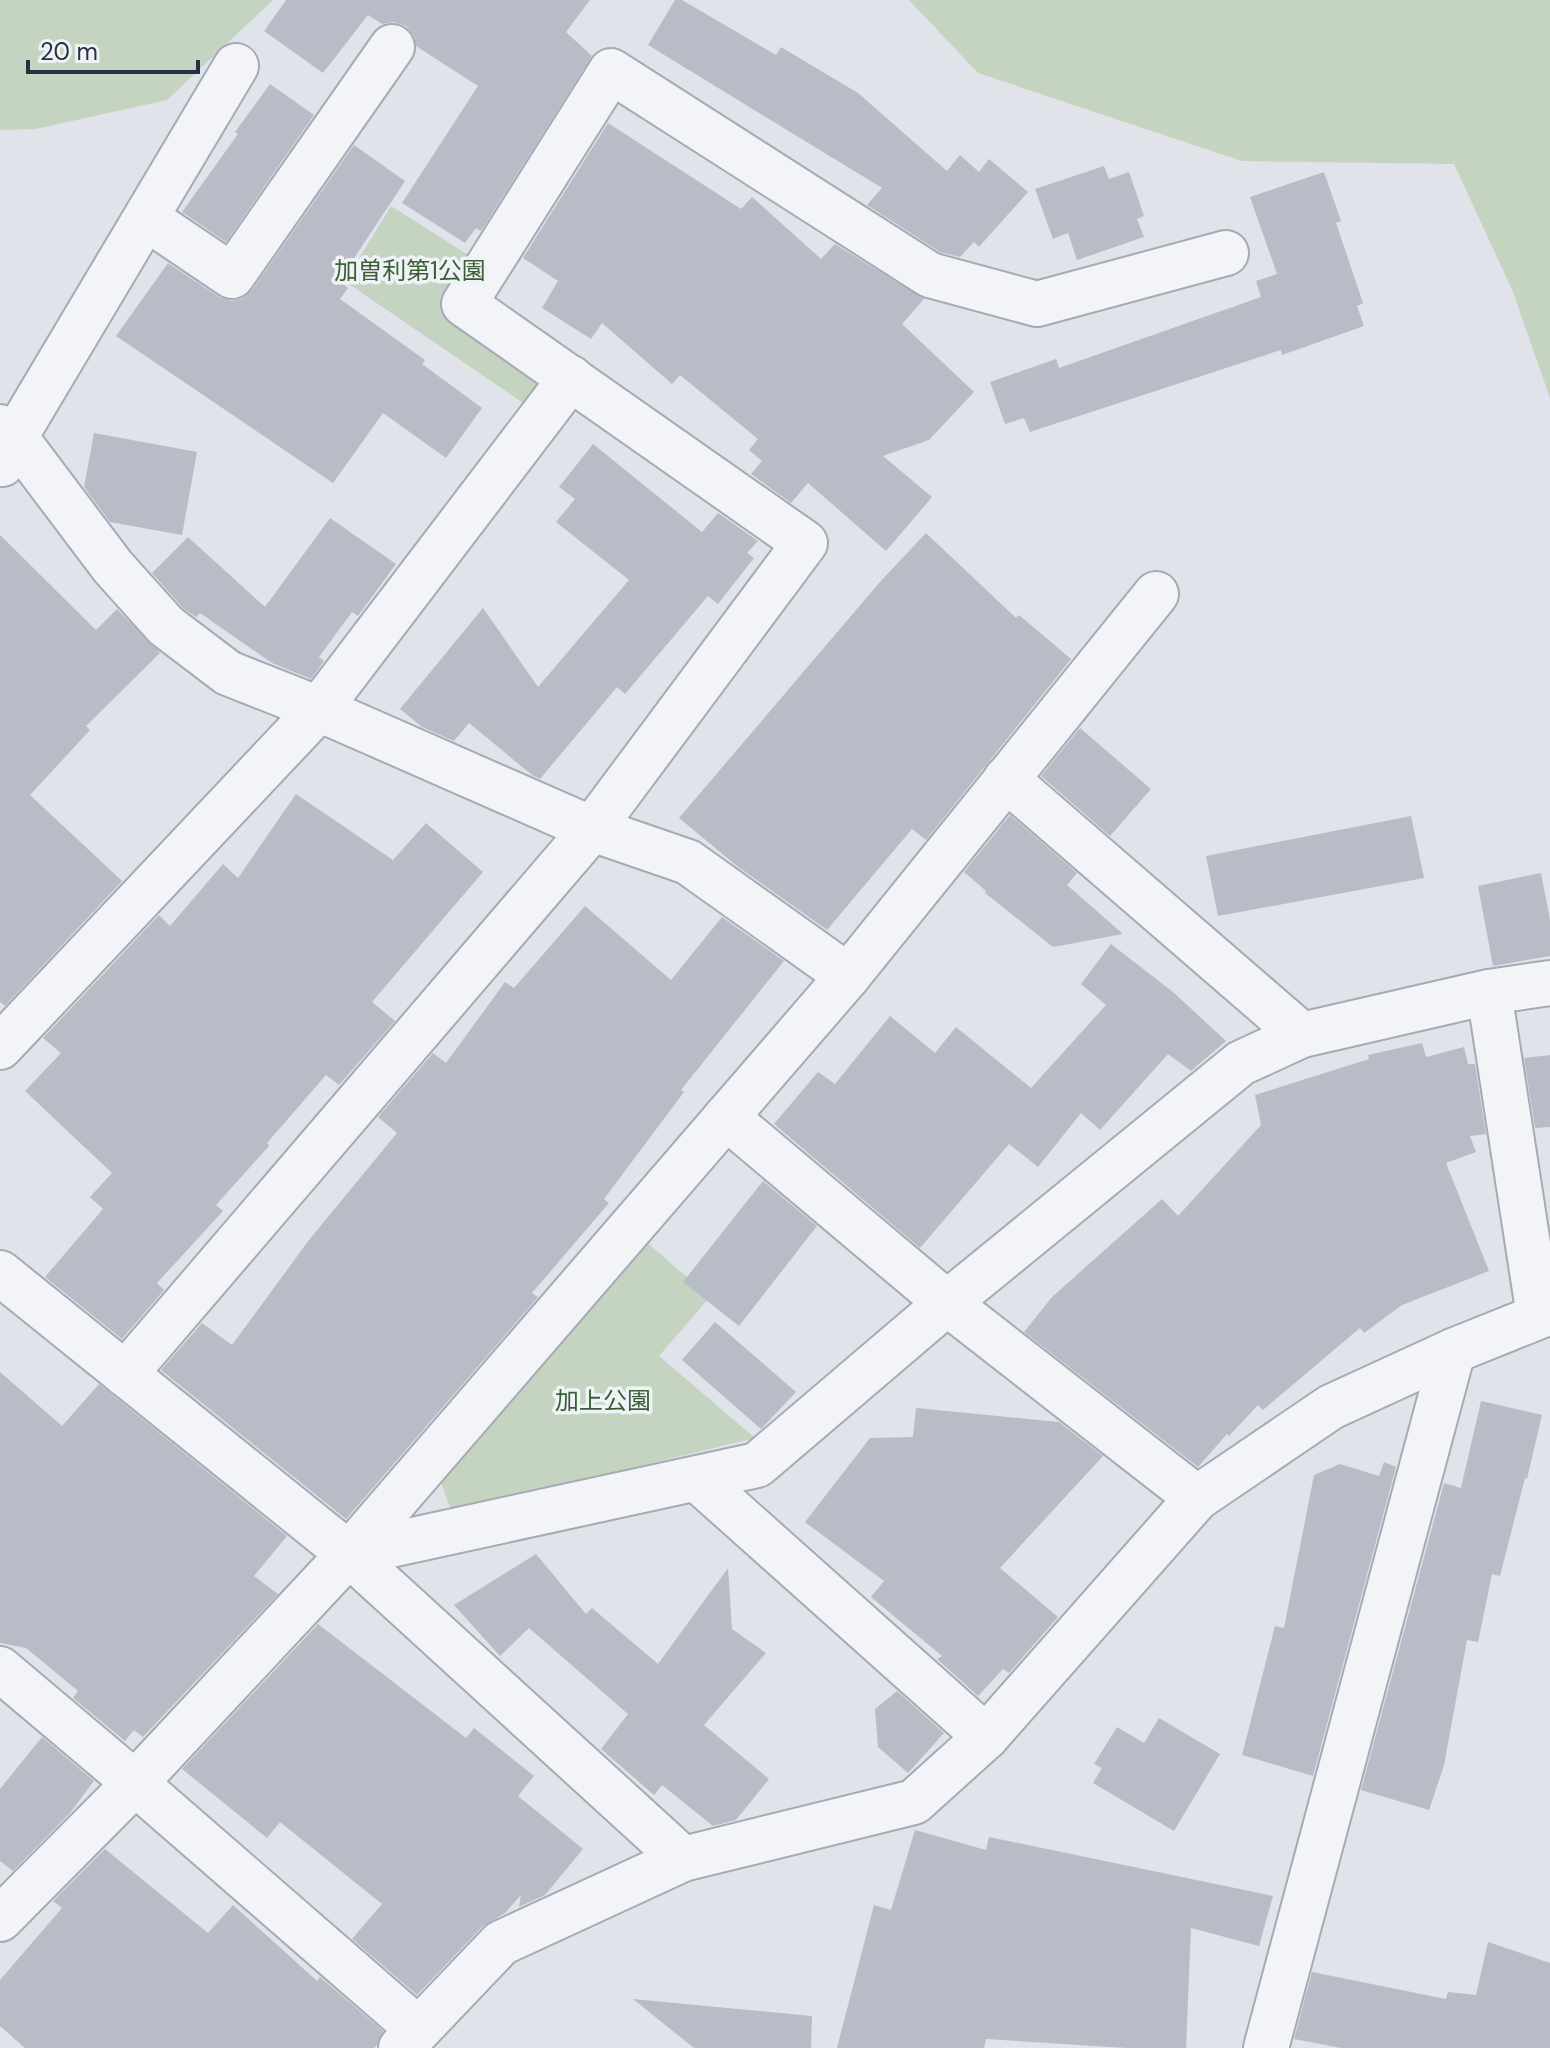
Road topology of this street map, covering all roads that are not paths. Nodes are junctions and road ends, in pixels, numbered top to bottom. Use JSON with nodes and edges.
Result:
{"nodes":[{"id":1,"x":392,"y":47,"type":"dead end"},
{"id":2,"x":236,"y":66,"type":"dead end"},
{"id":3,"x":146,"y":218,"type":"junction"},
{"id":4,"x":1226,"y":253,"type":"dead end"},
{"id":5,"x":571,"y":378,"type":"junction"},
{"id":6,"x":5,"y":444,"type":"edge"},
{"id":7,"x":1156,"y":594,"type":"dead end"},
{"id":8,"x":319,"y":709,"type":"junction"},
{"id":9,"x":1006,"y":779,"type":"junction"},
{"id":10,"x":592,"y":829,"type":"junction"},
{"id":11,"x":848,"y":976,"type":"junction"},
{"id":12,"x":1550,"y":983,"type":"edge"},
{"id":13,"x":1489,"y":992,"type":"junction"},
{"id":14,"x":1302,"y":1035,"type":"junction"},
{"id":15,"x":0,"y":1047,"type":"edge"},
{"id":16,"x":726,"y":1117,"type":"junction"},
{"id":17,"x":0,"y":1273,"type":"edge"},
{"id":18,"x":947,"y":1303,"type":"junction"},
{"id":19,"x":1545,"y":1314,"type":"edge"},
{"id":20,"x":1453,"y":1351,"type":"junction"},
{"id":21,"x":125,"y":1374,"type":"junction"},
{"id":22,"x":697,"y":1479,"type":"junction"},
{"id":23,"x":1197,"y":1498,"type":"junction"},
{"id":24,"x":349,"y":1554,"type":"junction"},
{"id":25,"x":0,"y":1669,"type":"edge"},
{"id":26,"x":986,"y":1737,"type":"junction"},
{"id":27,"x":135,"y":1783,"type":"junction"},
{"id":28,"x":683,"y":1859,"type":"junction"},
{"id":29,"x":0,"y":1919,"type":"edge"},
{"id":30,"x":410,"y":2038,"type":"edge"},
{"id":31,"x":1266,"y":2048,"type":"edge"}],
"edges":[{"from":1,"to":3,"type":"street"},
{"from":2,"to":3,"type":"street"},
{"from":3,"to":6,"type":"street"},
{"from":4,"to":5,"type":"street"},
{"from":5,"to":8,"type":"street"},
{"from":5,"to":10,"type":"street"},
{"from":6,"to":8,"type":"street"},
{"from":7,"to":9,"type":"street"},
{"from":8,"to":10,"type":"street"},
{"from":8,"to":15,"type":"street"},
{"from":9,"to":11,"type":"street"},
{"from":9,"to":14,"type":"street"},
{"from":10,"to":11,"type":"street"},
{"from":10,"to":21,"type":"street"},
{"from":11,"to":16,"type":"street"},
{"from":12,"to":13,"type":"street"},
{"from":13,"to":14,"type":"street"},
{"from":13,"to":19,"type":"street"},
{"from":14,"to":18,"type":"street"},
{"from":16,"to":18,"type":"street"},
{"from":16,"to":24,"type":"street"},
{"from":17,"to":21,"type":"street"},
{"from":18,"to":22,"type":"street"},
{"from":18,"to":23,"type":"street"},
{"from":19,"to":20,"type":"street"},
{"from":20,"to":23,"type":"street"},
{"from":20,"to":31,"type":"street"},
{"from":21,"to":24,"type":"street"},
{"from":22,"to":24,"type":"street"},
{"from":22,"to":26,"type":"street"},
{"from":23,"to":26,"type":"street"},
{"from":24,"to":27,"type":"street"},
{"from":24,"to":28,"type":"street"},
{"from":25,"to":27,"type":"street"},
{"from":26,"to":28,"type":"street"},
{"from":27,"to":29,"type":"street"},
{"from":27,"to":30,"type":"street"},
{"from":28,"to":30,"type":"street"}]}
